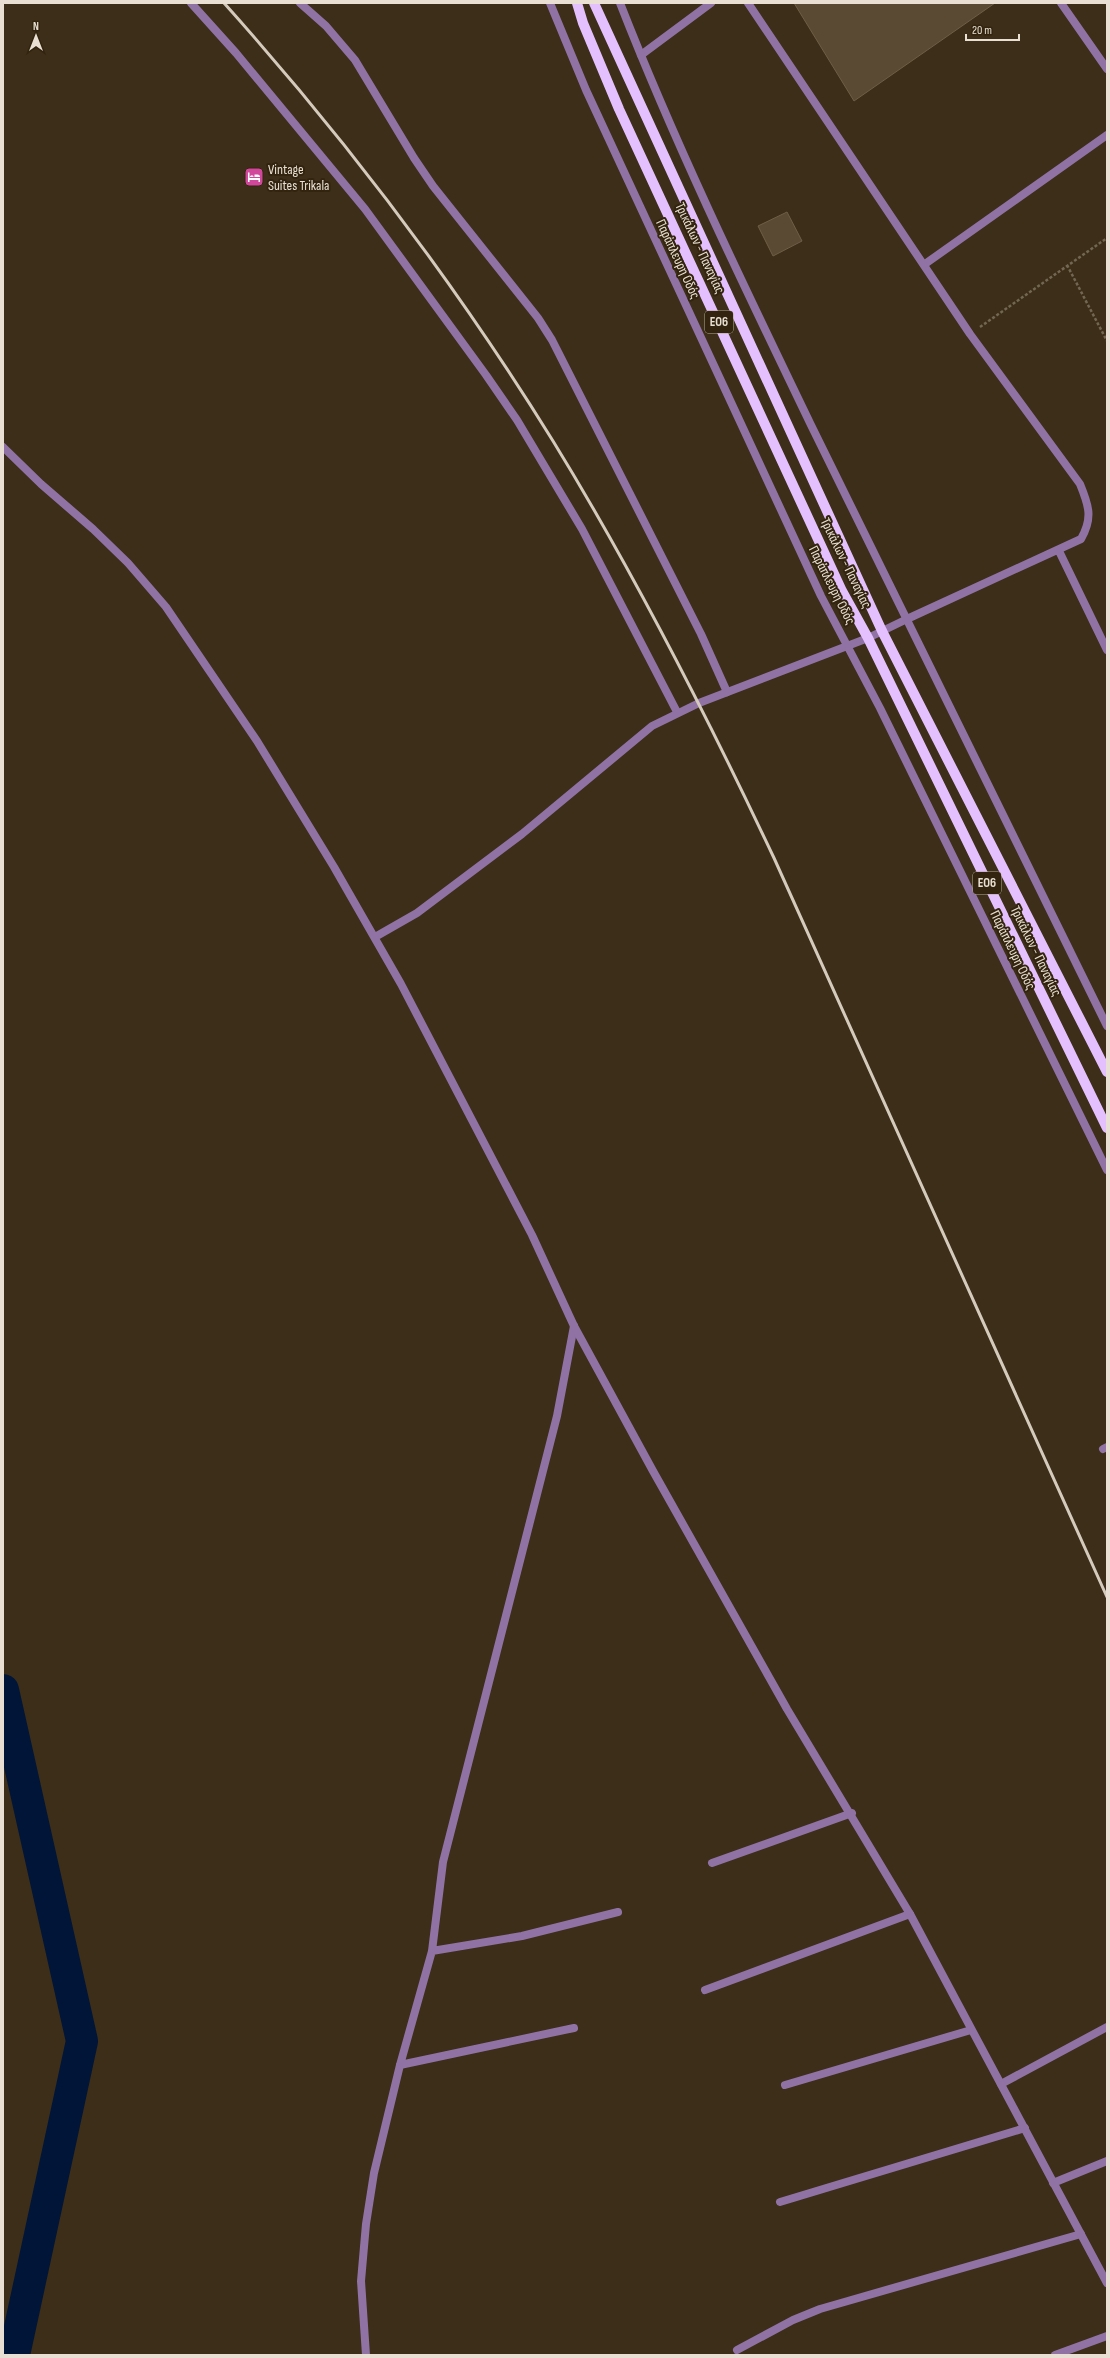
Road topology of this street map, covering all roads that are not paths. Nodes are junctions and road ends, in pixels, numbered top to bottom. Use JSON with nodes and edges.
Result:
{"nodes":[{"id":1,"x":191,"y":3,"type":"edge"},
{"id":2,"x":300,"y":3,"type":"edge"},
{"id":3,"x":550,"y":3,"type":"edge"},
{"id":4,"x":577,"y":3,"type":"edge"},
{"id":5,"x":594,"y":3,"type":"edge"},
{"id":6,"x":620,"y":3,"type":"edge"},
{"id":7,"x":711,"y":3,"type":"edge"},
{"id":8,"x":748,"y":3,"type":"edge"},
{"id":9,"x":1061,"y":3,"type":"edge"},
{"id":10,"x":641,"y":55,"type":"junction"},
{"id":11,"x":1107,"y":69,"type":"edge"},
{"id":12,"x":1107,"y":135,"type":"edge"},
{"id":13,"x":925,"y":264,"type":"junction"},
{"id":14,"x":3,"y":446,"type":"edge"},
{"id":15,"x":1059,"y":551,"type":"junction"},
{"id":16,"x":906,"y":619,"type":"junction"},
{"id":17,"x":882,"y":631,"type":"junction"},
{"id":18,"x":868,"y":638,"type":"junction"},
{"id":19,"x":848,"y":645,"type":"junction"},
{"id":20,"x":1107,"y":650,"type":"edge"},
{"id":21,"x":727,"y":692,"type":"junction"},
{"id":22,"x":677,"y":712,"type":"junction"},
{"id":23,"x":375,"y":937,"type":"junction"},
{"id":24,"x":1107,"y":1026,"type":"edge"},
{"id":25,"x":1107,"y":1072,"type":"edge"},
{"id":26,"x":1107,"y":1128,"type":"edge"},
{"id":27,"x":1107,"y":1170,"type":"edge"},
{"id":28,"x":574,"y":1326,"type":"junction"},
{"id":29,"x":852,"y":1814,"type":"junction"},
{"id":30,"x":712,"y":1863,"type":"dead end"},
{"id":31,"x":618,"y":1912,"type":"dead end"},
{"id":32,"x":910,"y":1914,"type":"junction"},
{"id":33,"x":432,"y":1951,"type":"junction"},
{"id":34,"x":704,"y":1990,"type":"dead end"},
{"id":35,"x":1107,"y":2027,"type":"edge"},
{"id":36,"x":574,"y":2028,"type":"dead end"},
{"id":37,"x":971,"y":2030,"type":"junction"},
{"id":38,"x":400,"y":2065,"type":"junction"},
{"id":39,"x":1001,"y":2084,"type":"junction"},
{"id":40,"x":785,"y":2085,"type":"dead end"},
{"id":41,"x":1025,"y":2128,"type":"junction"},
{"id":42,"x":1107,"y":2161,"type":"edge"},
{"id":43,"x":1053,"y":2183,"type":"junction"},
{"id":44,"x":780,"y":2202,"type":"dead end"},
{"id":45,"x":1081,"y":2234,"type":"junction"},
{"id":46,"x":1107,"y":2283,"type":"edge"},
{"id":47,"x":1107,"y":2336,"type":"edge"},
{"id":48,"x":737,"y":2350,"type":"dead end"},
{"id":49,"x":366,"y":2355,"type":"edge"},
{"id":50,"x":1055,"y":2355,"type":"edge"}],
"edges":[{"from":1,"to":22,"type":"street"},
{"from":2,"to":21,"type":"street"},
{"from":3,"to":19,"type":"street","name":"Παράπλευρη Οδός"},
{"from":4,"to":18,"type":"main road","name":"Τρικάλων - Παναγίας","number":"ΕΟ6"},
{"from":5,"to":17,"type":"main road","name":"Τρικάλων - Παναγίας","number":"ΕΟ6"},
{"from":6,"to":10,"type":"street"},
{"from":7,"to":10,"type":"street"},
{"from":8,"to":13,"type":"street"},
{"from":9,"to":11,"type":"street"},
{"from":10,"to":16,"type":"street"},
{"from":12,"to":13,"type":"street"},
{"from":13,"to":15,"type":"street"},
{"from":14,"to":23,"type":"street"},
{"from":15,"to":16,"type":"street"},
{"from":15,"to":20,"type":"street"},
{"from":16,"to":17,"type":"street"},
{"from":16,"to":24,"type":"street"},
{"from":17,"to":18,"type":"street"},
{"from":17,"to":25,"type":"main road","name":"Τρικάλων - Παναγίας","number":"ΕΟ6"},
{"from":18,"to":19,"type":"street"},
{"from":18,"to":26,"type":"main road","name":"Τρικάλων - Παναγίας","number":"ΕΟ6"},
{"from":19,"to":21,"type":"street"},
{"from":19,"to":27,"type":"street","name":"Παράπλευρη Οδός"},
{"from":21,"to":22,"type":"street"},
{"from":22,"to":23,"type":"street"},
{"from":23,"to":28,"type":"street"},
{"from":28,"to":29,"type":"street"},
{"from":28,"to":33,"type":"street"},
{"from":29,"to":30,"type":"street"},
{"from":29,"to":32,"type":"street"},
{"from":31,"to":33,"type":"street"},
{"from":32,"to":34,"type":"street"},
{"from":32,"to":37,"type":"street"},
{"from":33,"to":38,"type":"street"},
{"from":35,"to":39,"type":"street"},
{"from":36,"to":38,"type":"street"},
{"from":37,"to":39,"type":"street"},
{"from":37,"to":40,"type":"street"},
{"from":38,"to":49,"type":"street"},
{"from":39,"to":41,"type":"street"},
{"from":41,"to":43,"type":"street"},
{"from":41,"to":44,"type":"street"},
{"from":42,"to":43,"type":"street"},
{"from":43,"to":45,"type":"street"},
{"from":45,"to":46,"type":"street"},
{"from":45,"to":48,"type":"street"},
{"from":47,"to":50,"type":"street"}]}
